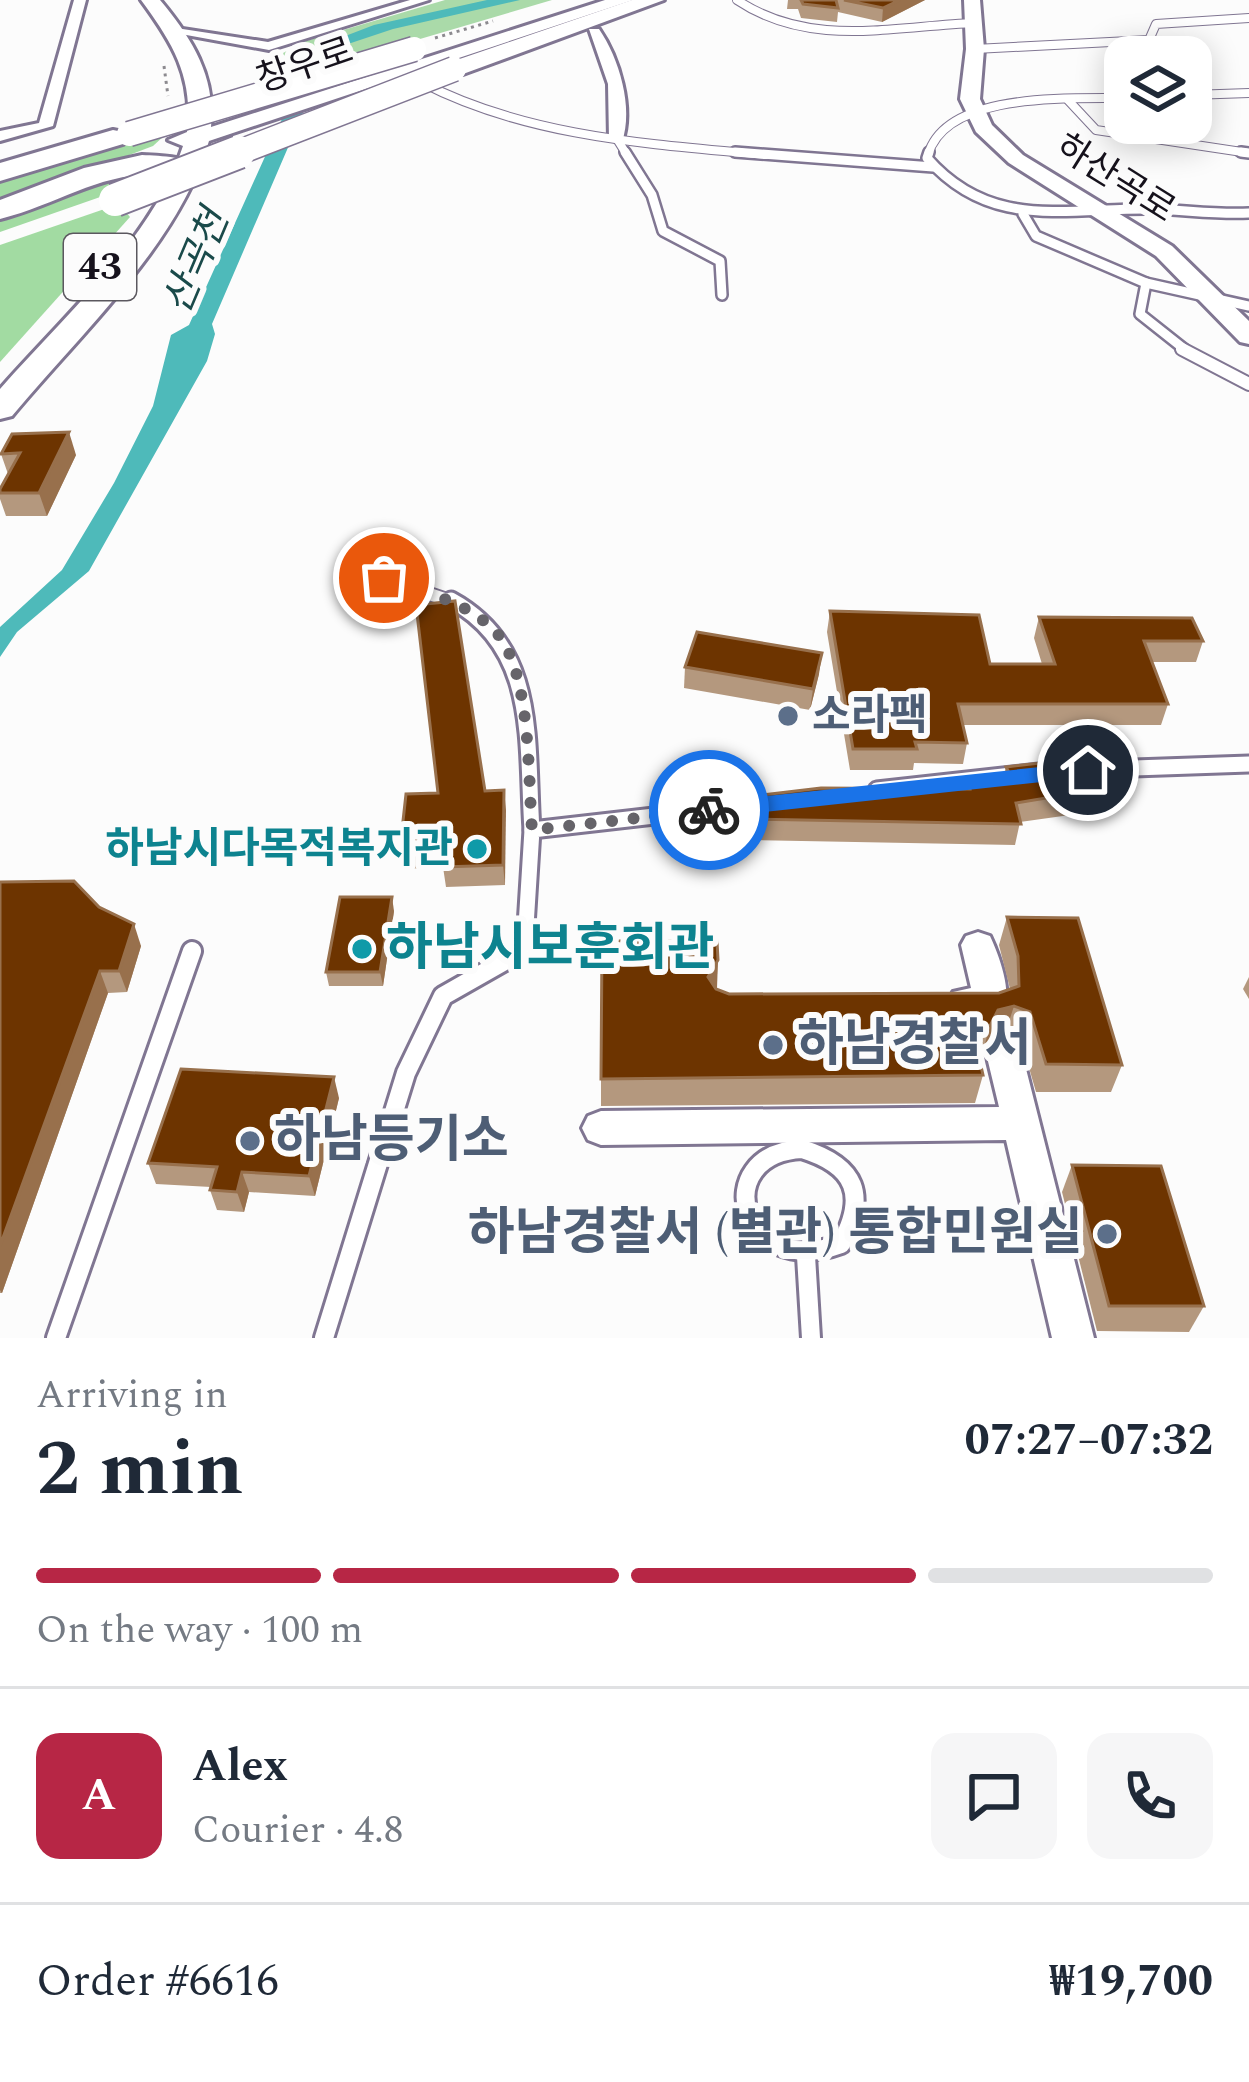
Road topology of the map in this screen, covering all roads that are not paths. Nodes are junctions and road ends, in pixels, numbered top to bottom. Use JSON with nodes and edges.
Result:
{"nodes":[{"id":1,"x":80,"y":0,"type":"edge"},
{"id":2,"x":134,"y":0,"type":"edge"},
{"id":3,"x":150,"y":0,"type":"edge"},
{"id":4,"x":422,"y":0,"type":"edge"},
{"id":5,"x":569,"y":0,"type":"edge"},
{"id":6,"x":598,"y":0,"type":"edge"},
{"id":7,"x":624,"y":0,"type":"edge"},
{"id":8,"x":653,"y":0,"type":"edge"},
{"id":9,"x":737,"y":0,"type":"edge"},
{"id":10,"x":972,"y":0,"type":"edge"},
{"id":11,"x":1249,"y":18,"type":"edge"},
{"id":12,"x":975,"y":22,"type":"junction"},
{"id":13,"x":176,"y":32,"type":"junction"},
{"id":14,"x":594,"y":32,"type":"dead end"},
{"id":15,"x":975,"y":49,"type":"junction"},
{"id":16,"x":414,"y":53,"type":"junction"},
{"id":17,"x":454,"y":62,"type":"junction"},
{"id":18,"x":1249,"y":93,"type":"edge"},
{"id":19,"x":1212,"y":94,"type":"edge"},
{"id":20,"x":1104,"y":99,"type":"edge"},
{"id":21,"x":1068,"y":100,"type":"junction"},
{"id":22,"x":974,"y":113,"type":"junction"},
{"id":23,"x":129,"y":134,"type":"junction"},
{"id":24,"x":0,"y":136,"type":"edge"},
{"id":25,"x":617,"y":140,"type":"junction"},
{"id":26,"x":188,"y":144,"type":"junction"},
{"id":27,"x":1249,"y":153,"type":"edge"},
{"id":28,"x":0,"y":161,"type":"edge"},
{"id":29,"x":933,"y":166,"type":"junction"},
{"id":30,"x":0,"y":172,"type":"edge"},
{"id":31,"x":110,"y":185,"type":"junction"},
{"id":32,"x":0,"y":210,"type":"edge"},
{"id":33,"x":1249,"y":213,"type":"edge"},
{"id":34,"x":1023,"y":214,"type":"junction"},
{"id":35,"x":1105,"y":214,"type":"junction"},
{"id":36,"x":0,"y":239,"type":"edge"},
{"id":37,"x":1146,"y":283,"type":"junction"},
{"id":38,"x":722,"y":295,"type":"dead end"},
{"id":39,"x":1218,"y":300,"type":"junction"},
{"id":40,"x":1249,"y":306,"type":"edge"},
{"id":41,"x":1249,"y":336,"type":"edge"},
{"id":42,"x":0,"y":380,"type":"edge"},
{"id":43,"x":1249,"y":384,"type":"edge"},
{"id":44,"x":0,"y":409,"type":"edge"},
{"id":45,"x":347,"y":566,"type":"dead end"},
{"id":46,"x":1249,"y":764,"type":"edge"},
{"id":47,"x":860,"y":792,"type":"edge"},
{"id":48,"x":790,"y":800,"type":"edge"},
{"id":49,"x":532,"y":830,"type":"junction"},
{"id":50,"x":977,"y":945,"type":"dead end"},
{"id":51,"x":192,"y":951,"type":"dead end"},
{"id":52,"x":919,"y":1002,"type":"edge"},
{"id":53,"x":998,"y":1028,"type":"junction"},
{"id":54,"x":1022,"y":1123,"type":"junction"},
{"id":55,"x":601,"y":1128,"type":"dead end"},
{"id":56,"x":806,"y":1256,"type":"junction"},
{"id":57,"x":56,"y":1338,"type":"edge"},
{"id":58,"x":323,"y":1338,"type":"edge"},
{"id":59,"x":812,"y":1338,"type":"edge"},
{"id":60,"x":1073,"y":1338,"type":"edge"}],
"edges":[{"from":1,"to":24,"type":"street"},
{"from":2,"to":26,"type":"main road"},
{"from":3,"to":13,"type":"main road"},
{"from":4,"to":13,"type":"street"},
{"from":5,"to":16,"type":"highway"},
{"from":6,"to":17,"type":"main road","name":"창우로"},
{"from":7,"to":17,"type":"main road","name":"창우로"},
{"from":8,"to":17,"type":"highway"},
{"from":9,"to":12,"type":"lane"},
{"from":10,"to":12,"type":"street"},
{"from":11,"to":15,"type":"lane"},
{"from":12,"to":15,"type":"street"},
{"from":13,"to":26,"type":"main road"},
{"from":14,"to":25,"type":"street"},
{"from":15,"to":22,"type":"street"},
{"from":16,"to":17,"type":"main road","name":"창우로"},
{"from":16,"to":23,"type":"highway","bridge":true},
{"from":16,"to":25,"type":"lane"},
{"from":16,"to":26,"type":"main road","name":"창우로"},
{"from":17,"to":31,"type":"highway","bridge":true},
{"from":18,"to":19,"type":"lane"},
{"from":20,"to":21,"type":"lane"},
{"from":21,"to":22,"type":"lane"},
{"from":21,"to":27,"type":"lane"},
{"from":22,"to":29,"type":"lane"},
{"from":22,"to":35,"type":"street","name":"하산곡로"},
{"from":23,"to":28,"type":"highway"},
{"from":23,"to":30,"type":"highway"},
{"from":25,"to":29,"type":"lane"},
{"from":25,"to":38,"type":"lane"},
{"from":26,"to":31,"type":"highway"},
{"from":26,"to":42,"type":"main road","number":"43"},
{"from":26,"to":44,"type":"main road","number":"43"},
{"from":29,"to":34,"type":"lane"},
{"from":31,"to":32,"type":"highway"},
{"from":31,"to":36,"type":"highway"},
{"from":33,"to":35,"type":"lane"},
{"from":34,"to":35,"type":"lane"},
{"from":34,"to":37,"type":"lane"},
{"from":35,"to":39,"type":"street","name":"하산곡로"},
{"from":37,"to":39,"type":"lane"},
{"from":37,"to":43,"type":"lane"},
{"from":39,"to":40,"type":"lane"},
{"from":39,"to":41,"type":"street","name":"하산곡로"},
{"from":45,"to":49,"type":"lane"},
{"from":46,"to":47,"type":"lane"},
{"from":48,"to":49,"type":"lane"},
{"from":49,"to":58,"type":"lane"},
{"from":50,"to":53,"type":"street"},
{"from":51,"to":57,"type":"lane"},
{"from":52,"to":53,"type":"street"},
{"from":53,"to":54,"type":"street"},
{"from":54,"to":55,"type":"street"},
{"from":54,"to":60,"type":"street"},
{"from":56,"to":56,"type":"lane"},
{"from":56,"to":59,"type":"lane"}]}
